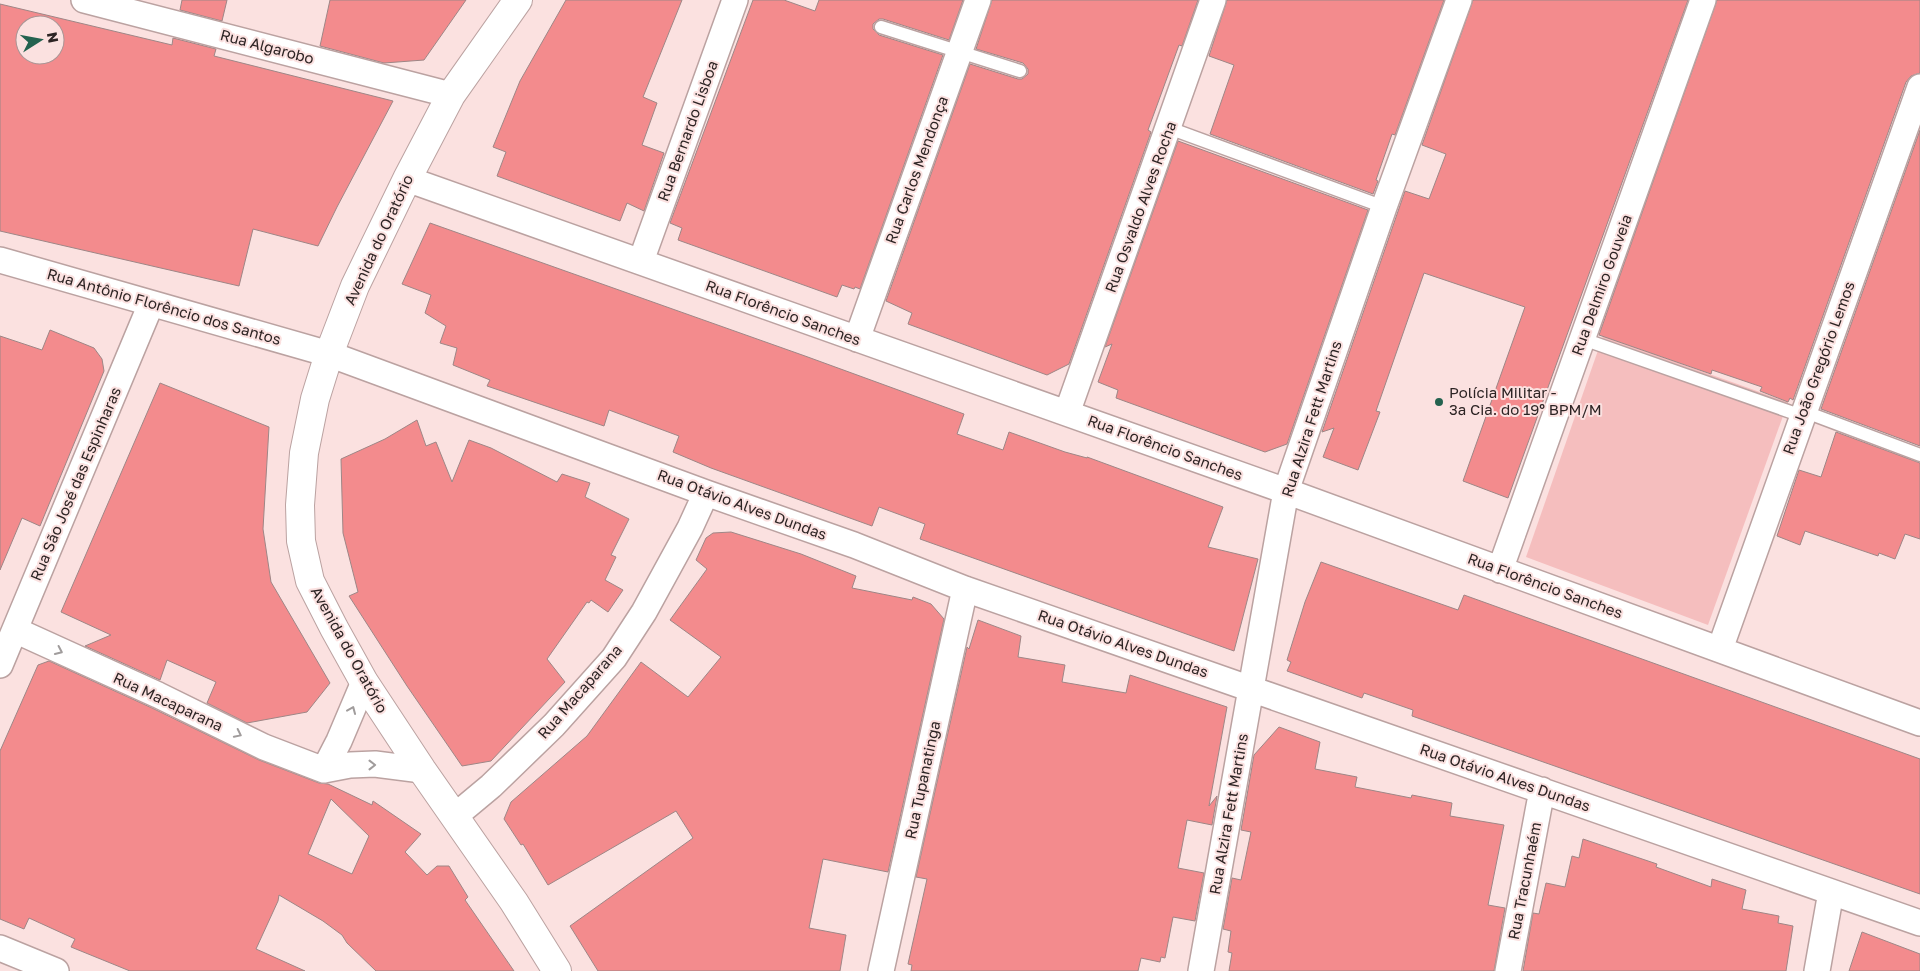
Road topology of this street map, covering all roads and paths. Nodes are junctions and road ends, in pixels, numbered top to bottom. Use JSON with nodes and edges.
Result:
{"nodes":[{"id":1,"x":84,"y":0,"type":"edge"},
{"id":2,"x":518,"y":0,"type":"edge"},
{"id":3,"x":735,"y":0,"type":"edge"},
{"id":4,"x":978,"y":0,"type":"edge"},
{"id":5,"x":1213,"y":0,"type":"edge"},
{"id":6,"x":1459,"y":0,"type":"edge"},
{"id":7,"x":1703,"y":0,"type":"edge"},
{"id":8,"x":881,"y":27,"type":"dead end"},
{"id":9,"x":959,"y":52,"type":"junction"},
{"id":10,"x":1020,"y":72,"type":"dead end"},
{"id":11,"x":1920,"y":87,"type":"edge"},
{"id":12,"x":451,"y":95,"type":"junction"},
{"id":13,"x":1169,"y":128,"type":"junction"},
{"id":14,"x":407,"y":179,"type":"junction"},
{"id":15,"x":1384,"y":207,"type":"junction"},
{"id":16,"x":0,"y":260,"type":"edge"},
{"id":17,"x":641,"y":261,"type":"junction"},
{"id":18,"x":151,"y":304,"type":"junction"},
{"id":19,"x":857,"y":339,"type":"junction"},
{"id":20,"x":1583,"y":339,"type":"junction"},
{"id":21,"x":329,"y":354,"type":"junction"},
{"id":22,"x":1067,"y":413,"type":"junction"},
{"id":23,"x":1802,"y":414,"type":"junction"},
{"id":24,"x":1920,"y":455,"type":"edge"},
{"id":25,"x":1286,"y":491,"type":"junction"},
{"id":26,"x":706,"y":493,"type":"junction"},
{"id":27,"x":1500,"y":570,"type":"junction"},
{"id":28,"x":966,"y":589,"type":"junction"},
{"id":29,"x":15,"y":630,"type":"junction"},
{"id":30,"x":1720,"y":649,"type":"junction"},
{"id":31,"x":0,"y":665,"type":"edge"},
{"id":32,"x":364,"y":682,"type":"junction"},
{"id":33,"x":1250,"y":689,"type":"junction"},
{"id":34,"x":1920,"y":724,"type":"edge"},
{"id":35,"x":324,"y":770,"type":"junction"},
{"id":36,"x":422,"y":770,"type":"junction"},
{"id":37,"x":1542,"y":790,"type":"junction"},
{"id":38,"x":455,"y":816,"type":"junction"},
{"id":39,"x":1832,"y":892,"type":"junction"},
{"id":40,"x":1920,"y":923,"type":"edge"},
{"id":41,"x":0,"y":948,"type":"edge"},
{"id":42,"x":56,"y":971,"type":"edge"},
{"id":43,"x":557,"y":971,"type":"edge"},
{"id":44,"x":881,"y":971,"type":"edge"},
{"id":45,"x":1201,"y":971,"type":"edge"},
{"id":46,"x":1508,"y":971,"type":"edge"},
{"id":47,"x":1817,"y":971,"type":"edge"}],
"edges":[{"from":1,"to":12,"type":"street","name":"Rua Algarobo"},
{"from":2,"to":12,"type":"main road","name":"Avenida do Oratório"},
{"from":3,"to":17,"type":"street","name":"Rua Bernardo Lisboa"},
{"from":4,"to":9,"type":"street","name":"Rua Carlos Mendonça"},
{"from":5,"to":13,"type":"street","name":"Rua Osvaldo Alves Rocha"},
{"from":6,"to":15,"type":"street","name":"Rua Alzira Fett Martins"},
{"from":7,"to":20,"type":"street","name":"Rua Delmiro Gouveia"},
{"from":8,"to":9,"type":"lane"},
{"from":9,"to":10,"type":"lane"},
{"from":9,"to":19,"type":"street","name":"Rua Carlos Mendonça"},
{"from":11,"to":23,"type":"street","name":"Rua João Gregório Lemos"},
{"from":12,"to":14,"type":"main road","name":"Avenida do Oratório"},
{"from":13,"to":15,"type":"lane"},
{"from":13,"to":22,"type":"street","name":"Rua Osvaldo Alves Rocha"},
{"from":14,"to":17,"type":"street","name":"Rua Florêncio Sanches"},
{"from":14,"to":21,"type":"main road","name":"Avenida do Oratório"},
{"from":15,"to":25,"type":"street","name":"Rua Alzira Fett Martins"},
{"from":16,"to":18,"type":"street","name":"Rua Antônio Florêncio dos Santos"},
{"from":17,"to":19,"type":"street","name":"Rua Florêncio Sanches"},
{"from":18,"to":21,"type":"street","name":"Rua Antônio Florêncio dos Santos"},
{"from":18,"to":29,"type":"street","name":"Rua São José das Espinharas"},
{"from":19,"to":22,"type":"street","name":"Rua Florêncio Sanches"},
{"from":20,"to":23,"type":"lane"},
{"from":20,"to":27,"type":"street","name":"Rua Delmiro Gouveia"},
{"from":21,"to":26,"type":"street","name":"Rua Otávio Alves Dundas"},
{"from":21,"to":32,"type":"main road","name":"Avenida do Oratório"},
{"from":22,"to":25,"type":"street","name":"Rua Florêncio Sanches"},
{"from":23,"to":24,"type":"lane"},
{"from":23,"to":30,"type":"street","name":"Rua João Gregório Lemos"},
{"from":25,"to":27,"type":"street","name":"Rua Florêncio Sanches"},
{"from":25,"to":33,"type":"street","name":"Rua Alzira Fett Martins"},
{"from":26,"to":28,"type":"street","name":"Rua Otávio Alves Dundas"},
{"from":26,"to":38,"type":"street","name":"Rua Macaparana"},
{"from":27,"to":30,"type":"street","name":"Rua Florêncio Sanches"},
{"from":28,"to":33,"type":"street","name":"Rua Otávio Alves Dundas"},
{"from":28,"to":44,"type":"street","name":"Rua Tupanatinga"},
{"from":29,"to":31,"type":"street","name":"Rua São José das Espinharas"},
{"from":29,"to":35,"type":"street","name":"Rua Macaparana","one_way":true},
{"from":30,"to":34,"type":"street","name":"Rua Florêncio Sanches"},
{"from":35,"to":32,"type":"street","one_way":true},
{"from":32,"to":36,"type":"main road","name":"Avenida do Oratório"},
{"from":33,"to":37,"type":"street","name":"Rua Otávio Alves Dundas"},
{"from":33,"to":45,"type":"street","name":"Rua Alzira Fett Martins"},
{"from":35,"to":36,"type":"street","name":"Rua Macaparana","one_way":true},
{"from":36,"to":38,"type":"main road","name":"Avenida do Oratório"},
{"from":37,"to":39,"type":"street","name":"Rua Otávio Alves Dundas"},
{"from":37,"to":46,"type":"street","name":"Rua Tracunhaém"},
{"from":38,"to":43,"type":"main road","name":"Avenida do Oratório"},
{"from":39,"to":40,"type":"street","name":"Rua Otávio Alves Dundas"},
{"from":39,"to":47,"type":"street"},
{"from":41,"to":42,"type":"street"}]}
